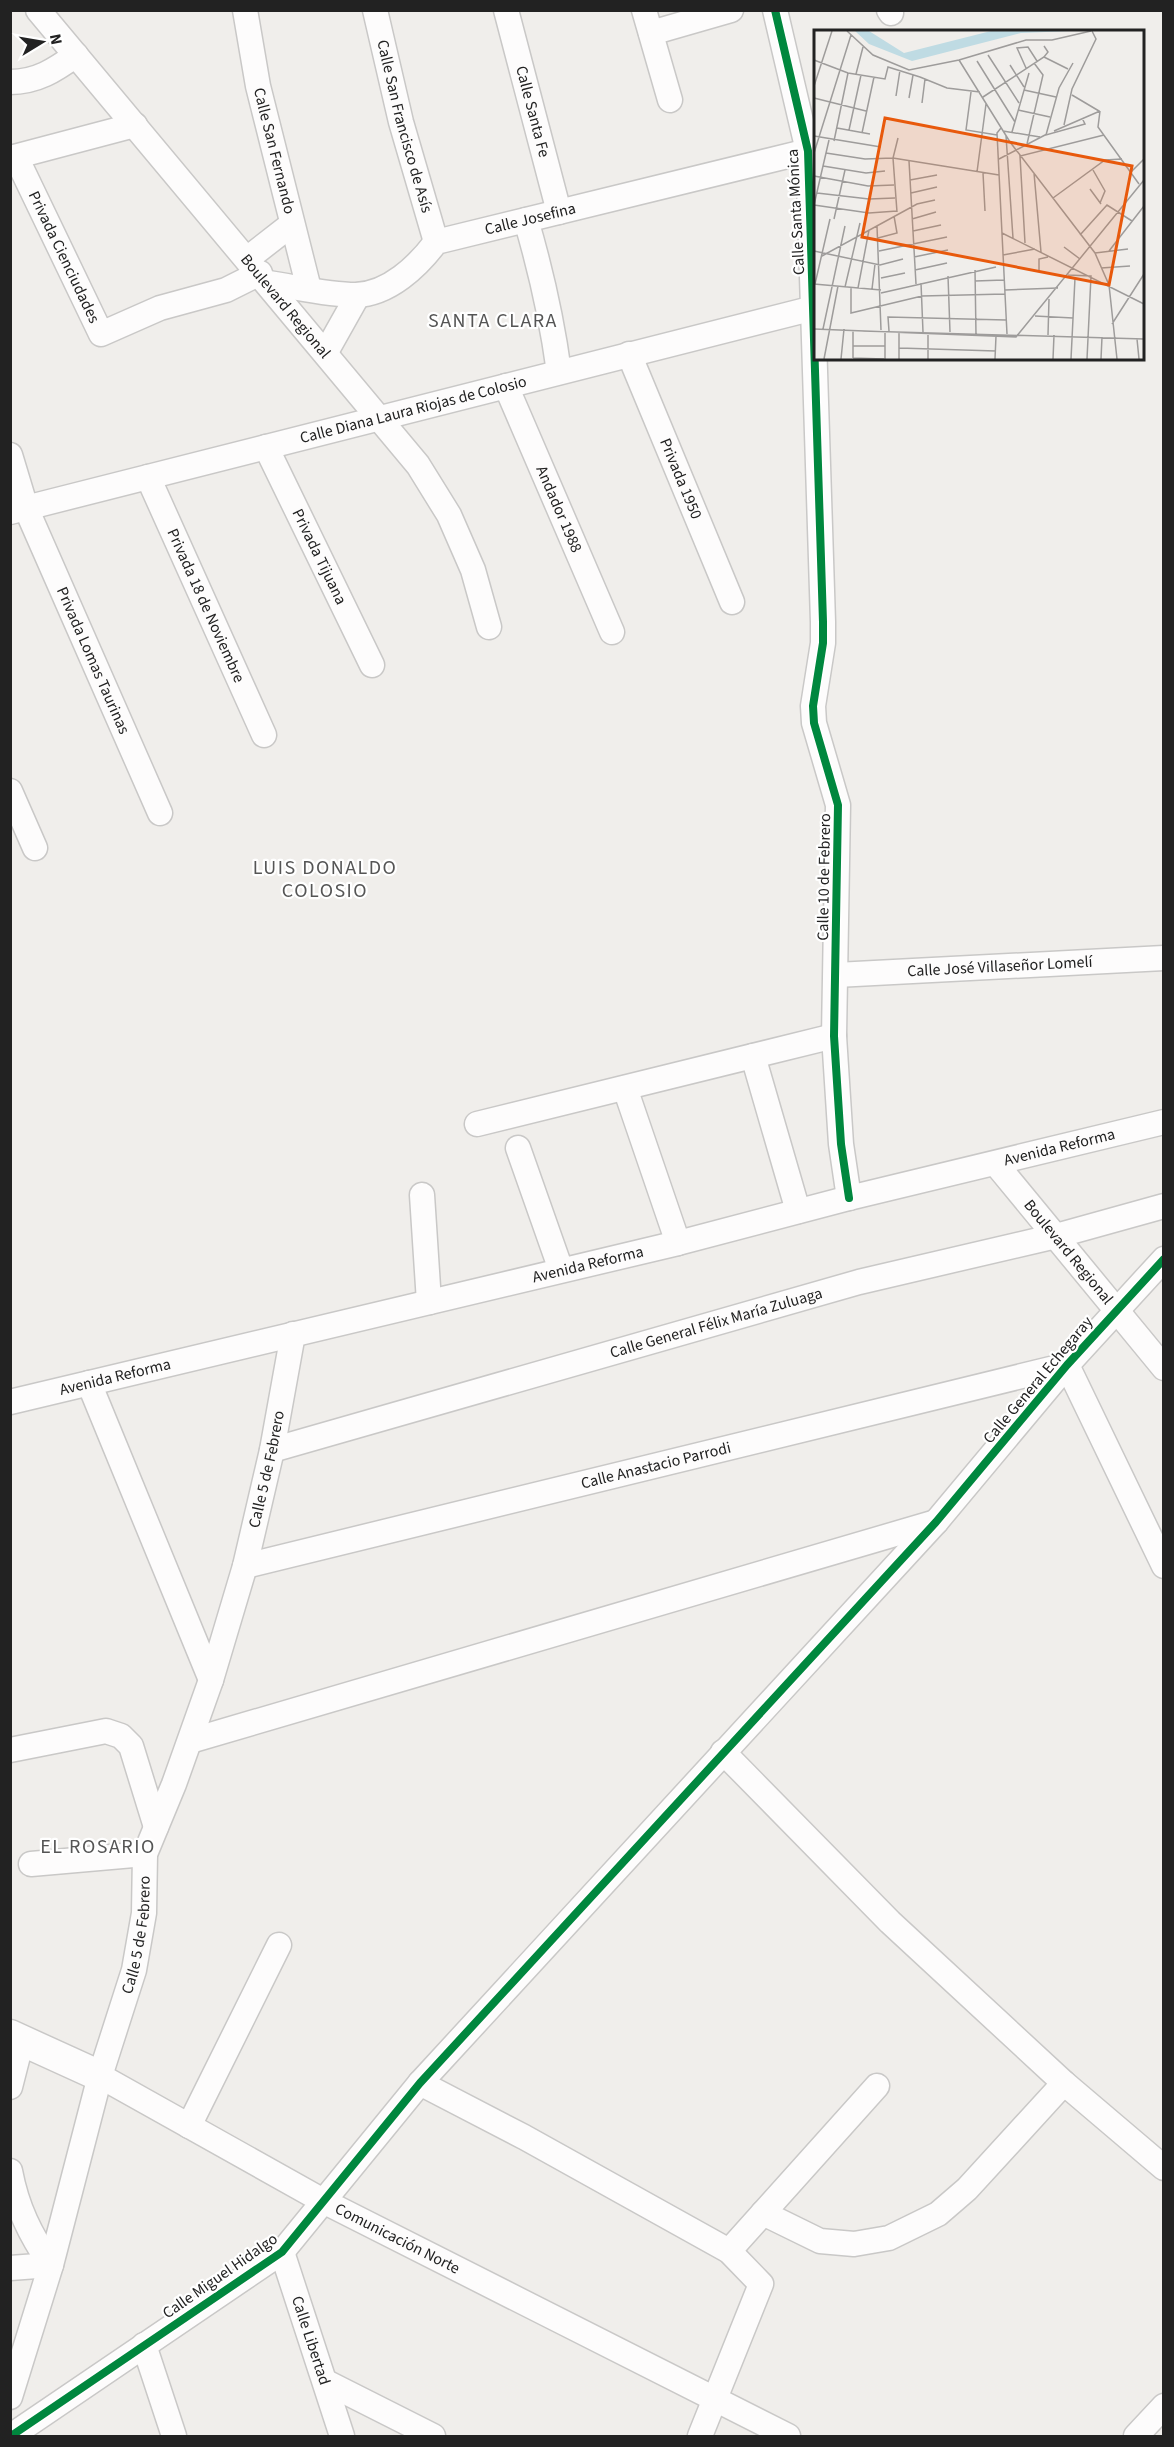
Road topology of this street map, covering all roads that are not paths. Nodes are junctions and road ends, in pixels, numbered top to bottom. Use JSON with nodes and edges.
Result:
{"nodes":[{"id":1,"x":38,"y":10,"type":"edge"},
{"id":2,"x":245,"y":10,"type":"edge"},
{"id":3,"x":375,"y":10,"type":"edge"},
{"id":4,"x":506,"y":10,"type":"edge"},
{"id":5,"x":731,"y":10,"type":"edge"},
{"id":6,"x":775,"y":10,"type":"edge"},
{"id":7,"x":648,"y":22,"type":"edge"},
{"id":8,"x":76,"y":56,"type":"junction"},
{"id":9,"x":10,"y":82,"type":"edge"},
{"id":10,"x":670,"y":100,"type":"dead end"},
{"id":11,"x":135,"y":125,"type":"junction"},
{"id":12,"x":812,"y":151,"type":"edge"},
{"id":13,"x":13,"y":158,"type":"edge"},
{"id":14,"x":559,"y":212,"type":"junction"},
{"id":15,"x":526,"y":220,"type":"junction"},
{"id":16,"x":292,"y":225,"type":"junction"},
{"id":17,"x":436,"y":242,"type":"junction"},
{"id":18,"x":258,"y":272,"type":"junction"},
{"id":19,"x":309,"y":289,"type":"junction"},
{"id":20,"x":358,"y":295,"type":"junction"},
{"id":21,"x":814,"y":308,"type":"edge"},
{"id":22,"x":326,"y":352,"type":"junction"},
{"id":23,"x":629,"y":354,"type":"junction"},
{"id":24,"x":815,"y":360,"type":"edge"},
{"id":25,"x":559,"y":372,"type":"junction"},
{"id":26,"x":506,"y":386,"type":"junction"},
{"id":27,"x":382,"y":418,"type":"junction"},
{"id":28,"x":266,"y":447,"type":"junction"},
{"id":29,"x":10,"y":455,"type":"edge"},
{"id":30,"x":148,"y":477,"type":"junction"},
{"id":31,"x":18,"y":510,"type":"edge"},
{"id":32,"x":732,"y":603,"type":"dead end"},
{"id":33,"x":489,"y":627,"type":"dead end"},
{"id":34,"x":612,"y":632,"type":"dead end"},
{"id":35,"x":372,"y":665,"type":"dead end"},
{"id":36,"x":264,"y":735,"type":"dead end"},
{"id":37,"x":10,"y":791,"type":"edge"},
{"id":38,"x":160,"y":813,"type":"dead end"},
{"id":39,"x":35,"y":848,"type":"dead end"},
{"id":40,"x":1164,"y":958,"type":"edge"},
{"id":41,"x":836,"y":975,"type":"junction"},
{"id":42,"x":834,"y":1036,"type":"junction"},
{"id":43,"x":753,"y":1056,"type":"junction"},
{"id":44,"x":625,"y":1088,"type":"junction"},
{"id":45,"x":1164,"y":1122,"type":"edge"},
{"id":46,"x":477,"y":1124,"type":"dead end"},
{"id":47,"x":518,"y":1148,"type":"dead end"},
{"id":48,"x":996,"y":1164,"type":"junction"},
{"id":49,"x":422,"y":1195,"type":"dead end"},
{"id":50,"x":849,"y":1197,"type":"junction"},
{"id":51,"x":1164,"y":1206,"type":"edge"},
{"id":52,"x":798,"y":1211,"type":"junction"},
{"id":53,"x":1056,"y":1236,"type":"junction"},
{"id":54,"x":678,"y":1243,"type":"junction"},
{"id":55,"x":1164,"y":1259,"type":"edge"},
{"id":56,"x":561,"y":1270,"type":"junction"},
{"id":57,"x":429,"y":1302,"type":"junction"},
{"id":58,"x":1116,"y":1309,"type":"junction"},
{"id":59,"x":293,"y":1334,"type":"junction"},
{"id":60,"x":1067,"y":1365,"type":"junction"},
{"id":61,"x":1164,"y":1368,"type":"edge"},
{"id":62,"x":89,"y":1383,"type":"junction"},
{"id":63,"x":10,"y":1402,"type":"edge"},
{"id":64,"x":272,"y":1450,"type":"junction"},
{"id":65,"x":936,"y":1522,"type":"junction"},
{"id":66,"x":245,"y":1566,"type":"junction"},
{"id":67,"x":1164,"y":1566,"type":"edge"},
{"id":68,"x":211,"y":1680,"type":"junction"},
{"id":69,"x":190,"y":1741,"type":"junction"},
{"id":70,"x":10,"y":1750,"type":"edge"},
{"id":71,"x":723,"y":1752,"type":"junction"},
{"id":72,"x":156,"y":1827,"type":"junction"},
{"id":73,"x":145,"y":1854,"type":"junction"},
{"id":74,"x":31,"y":1864,"type":"dead end"},
{"id":75,"x":279,"y":1945,"type":"dead end"},
{"id":76,"x":16,"y":2037,"type":"edge"},
{"id":77,"x":100,"y":2076,"type":"junction"},
{"id":78,"x":420,"y":2083,"type":"junction"},
{"id":79,"x":1064,"y":2083,"type":"junction"},
{"id":80,"x":877,"y":2086,"type":"dead end"},
{"id":81,"x":10,"y":2087,"type":"edge"},
{"id":82,"x":189,"y":2126,"type":"junction"},
{"id":83,"x":1164,"y":2168,"type":"edge"},
{"id":84,"x":10,"y":2171,"type":"edge"},
{"id":85,"x":325,"y":2202,"type":"junction"},
{"id":86,"x":763,"y":2213,"type":"junction"},
{"id":87,"x":729,"y":2251,"type":"junction"},
{"id":88,"x":282,"y":2252,"type":"junction"},
{"id":89,"x":51,"y":2265,"type":"junction"},
{"id":90,"x":10,"y":2268,"type":"edge"},
{"id":91,"x":144,"y":2345,"type":"junction"},
{"id":92,"x":326,"y":2382,"type":"junction"},
{"id":93,"x":10,"y":2397,"type":"edge"},
{"id":94,"x":715,"y":2399,"type":"junction"},
{"id":95,"x":1164,"y":2406,"type":"edge"},
{"id":96,"x":12,"y":2436,"type":"edge"},
{"id":97,"x":174,"y":2436,"type":"edge"},
{"id":98,"x":342,"y":2436,"type":"edge"},
{"id":99,"x":433,"y":2436,"type":"edge"},
{"id":100,"x":700,"y":2436,"type":"edge"},
{"id":101,"x":788,"y":2436,"type":"edge"},
{"id":102,"x":1136,"y":2436,"type":"edge"}],
"edges":[{"from":1,"to":8,"type":"street","name":"Boulevard Regional"},
{"from":2,"to":16,"type":"street","name":"Calle San Fernando"},
{"from":3,"to":17,"type":"street","name":"Calle San Francisco de Asís"},
{"from":4,"to":14,"type":"street","name":"Calle Santa Fe"},
{"from":5,"to":7,"type":"street"},
{"from":6,"to":12,"type":"street","name":"Calle Santa Mónica"},
{"from":7,"to":10,"type":"street"},
{"from":8,"to":9,"type":"street"},
{"from":8,"to":11,"type":"street","name":"Boulevard Regional"},
{"from":11,"to":13,"type":"street"},
{"from":11,"to":18,"type":"street","name":"Boulevard Regional"},
{"from":12,"to":14,"type":"street","name":"Calle Josefina"},
{"from":12,"to":21,"type":"street","name":"Calle Santa Mónica"},
{"from":13,"to":18,"type":"street","name":"Privada Cienciudades"},
{"from":14,"to":15,"type":"street","name":"Calle Josefina"},
{"from":15,"to":17,"type":"street","name":"Calle Josefina"},
{"from":15,"to":25,"type":"street"},
{"from":16,"to":18,"type":"street"},
{"from":16,"to":19,"type":"street","name":"Calle San Fernando"},
{"from":17,"to":20,"type":"street"},
{"from":18,"to":19,"type":"street"},
{"from":18,"to":22,"type":"street","name":"Boulevard Regional"},
{"from":19,"to":20,"type":"street"},
{"from":20,"to":22,"type":"street"},
{"from":21,"to":23,"type":"street","name":"Calle Diana Laura Riojas de Colosio"},
{"from":22,"to":27,"type":"street","name":"Boulevard Regional"},
{"from":23,"to":25,"type":"street","name":"Calle Diana Laura Riojas de Colosio"},
{"from":23,"to":32,"type":"street","name":"Privada 1950"},
{"from":24,"to":41,"type":"street","name":"Calle 10 de Febrero"},
{"from":25,"to":26,"type":"street","name":"Calle Diana Laura Riojas de Colosio"},
{"from":26,"to":27,"type":"street","name":"Calle Diana Laura Riojas de Colosio"},
{"from":26,"to":34,"type":"street","name":"Andador 1988"},
{"from":27,"to":28,"type":"street","name":"Calle Diana Laura Riojas de Colosio"},
{"from":27,"to":33,"type":"street","name":"Boulevard Regional"},
{"from":28,"to":30,"type":"street","name":"Calle Diana Laura Riojas de Colosio"},
{"from":28,"to":35,"type":"street","name":"Privada Tijuana"},
{"from":29,"to":31,"type":"street","name":"Privada Lomas Taurinas"},
{"from":30,"to":31,"type":"street","name":"Calle Diana Laura Riojas de Colosio"},
{"from":30,"to":36,"type":"street","name":"Privada 18 de Noviembre"},
{"from":31,"to":38,"type":"street","name":"Privada Lomas Taurinas"},
{"from":37,"to":39,"type":"street"},
{"from":40,"to":41,"type":"street","name":"Calle José Villaseñor Lomelí"},
{"from":41,"to":42,"type":"street","name":"Calle 10 de Febrero"},
{"from":42,"to":43,"type":"street"},
{"from":42,"to":50,"type":"street","name":"Calle 10 de Febrero"},
{"from":43,"to":44,"type":"street"},
{"from":43,"to":52,"type":"street"},
{"from":44,"to":46,"type":"street"},
{"from":44,"to":54,"type":"street"},
{"from":45,"to":48,"type":"street","name":"Avenida Reforma"},
{"from":47,"to":56,"type":"street"},
{"from":48,"to":50,"type":"street","name":"Avenida Reforma"},
{"from":48,"to":53,"type":"street","name":"Boulevard Regional"},
{"from":49,"to":57,"type":"street"},
{"from":50,"to":52,"type":"street","name":"Avenida Reforma"},
{"from":51,"to":53,"type":"street","name":"Calle General Félix María Zuluaga"},
{"from":52,"to":54,"type":"street","name":"Avenida Reforma"},
{"from":53,"to":58,"type":"street","name":"Boulevard Regional"},
{"from":53,"to":64,"type":"street","name":"Calle General Félix María Zuluaga"},
{"from":54,"to":56,"type":"street","name":"Avenida Reforma"},
{"from":55,"to":58,"type":"street","name":"Calle General Echegaray"},
{"from":56,"to":57,"type":"street","name":"Avenida Reforma"},
{"from":57,"to":59,"type":"street","name":"Avenida Reforma"},
{"from":58,"to":60,"type":"street","name":"Calle General Echegaray"},
{"from":58,"to":61,"type":"street","name":"Boulevard Regional"},
{"from":59,"to":62,"type":"street","name":"Avenida Reforma"},
{"from":59,"to":64,"type":"street","name":"Calle 5 de Febrero"},
{"from":60,"to":65,"type":"street","name":"Calle General Echegaray"},
{"from":60,"to":66,"type":"street","name":"Calle Anastacio Parrodi"},
{"from":60,"to":67,"type":"street"},
{"from":62,"to":63,"type":"street","name":"Avenida Reforma"},
{"from":62,"to":68,"type":"street"},
{"from":64,"to":66,"type":"street","name":"Calle 5 de Febrero"},
{"from":65,"to":69,"type":"street"},
{"from":65,"to":71,"type":"street","name":"Calle General Echegaray"},
{"from":66,"to":68,"type":"street","name":"Calle 5 de Febrero"},
{"from":68,"to":69,"type":"street","name":"Calle 5 de Febrero"},
{"from":69,"to":72,"type":"street","name":"Calle 5 de Febrero"},
{"from":70,"to":72,"type":"street"},
{"from":71,"to":78,"type":"street","name":"Calle Miguel Hidalgo"},
{"from":71,"to":79,"type":"street"},
{"from":72,"to":73,"type":"street","name":"Calle 5 de Febrero"},
{"from":73,"to":74,"type":"street"},
{"from":73,"to":77,"type":"street","name":"Calle 5 de Febrero"},
{"from":75,"to":82,"type":"street"},
{"from":76,"to":77,"type":"street","name":"Comunicación Norte"},
{"from":76,"to":81,"type":"street"},
{"from":77,"to":82,"type":"street","name":"Comunicación Norte"},
{"from":77,"to":89,"type":"street","name":"Calle 5 de Febrero"},
{"from":78,"to":85,"type":"street","name":"Calle Miguel Hidalgo"},
{"from":78,"to":87,"type":"street"},
{"from":79,"to":83,"type":"street"},
{"from":79,"to":86,"type":"street"},
{"from":80,"to":86,"type":"street"},
{"from":82,"to":85,"type":"street","name":"Comunicación Norte"},
{"from":84,"to":89,"type":"street"},
{"from":85,"to":88,"type":"street","name":"Calle Miguel Hidalgo"},
{"from":85,"to":94,"type":"street","name":"Comunicación Norte"},
{"from":86,"to":87,"type":"street"},
{"from":87,"to":94,"type":"street"},
{"from":88,"to":91,"type":"street","name":"Calle Miguel Hidalgo"},
{"from":88,"to":92,"type":"street","name":"Calle Libertad"},
{"from":89,"to":90,"type":"street"},
{"from":89,"to":93,"type":"street","name":"Calle 5 de Febrero"},
{"from":91,"to":96,"type":"street","name":"Calle Miguel Hidalgo"},
{"from":91,"to":97,"type":"street"},
{"from":92,"to":98,"type":"street"},
{"from":92,"to":99,"type":"street","name":"Calle Libertad"},
{"from":94,"to":100,"type":"street"},
{"from":94,"to":101,"type":"street","name":"Comunicación Norte"},
{"from":95,"to":102,"type":"street"}]}
